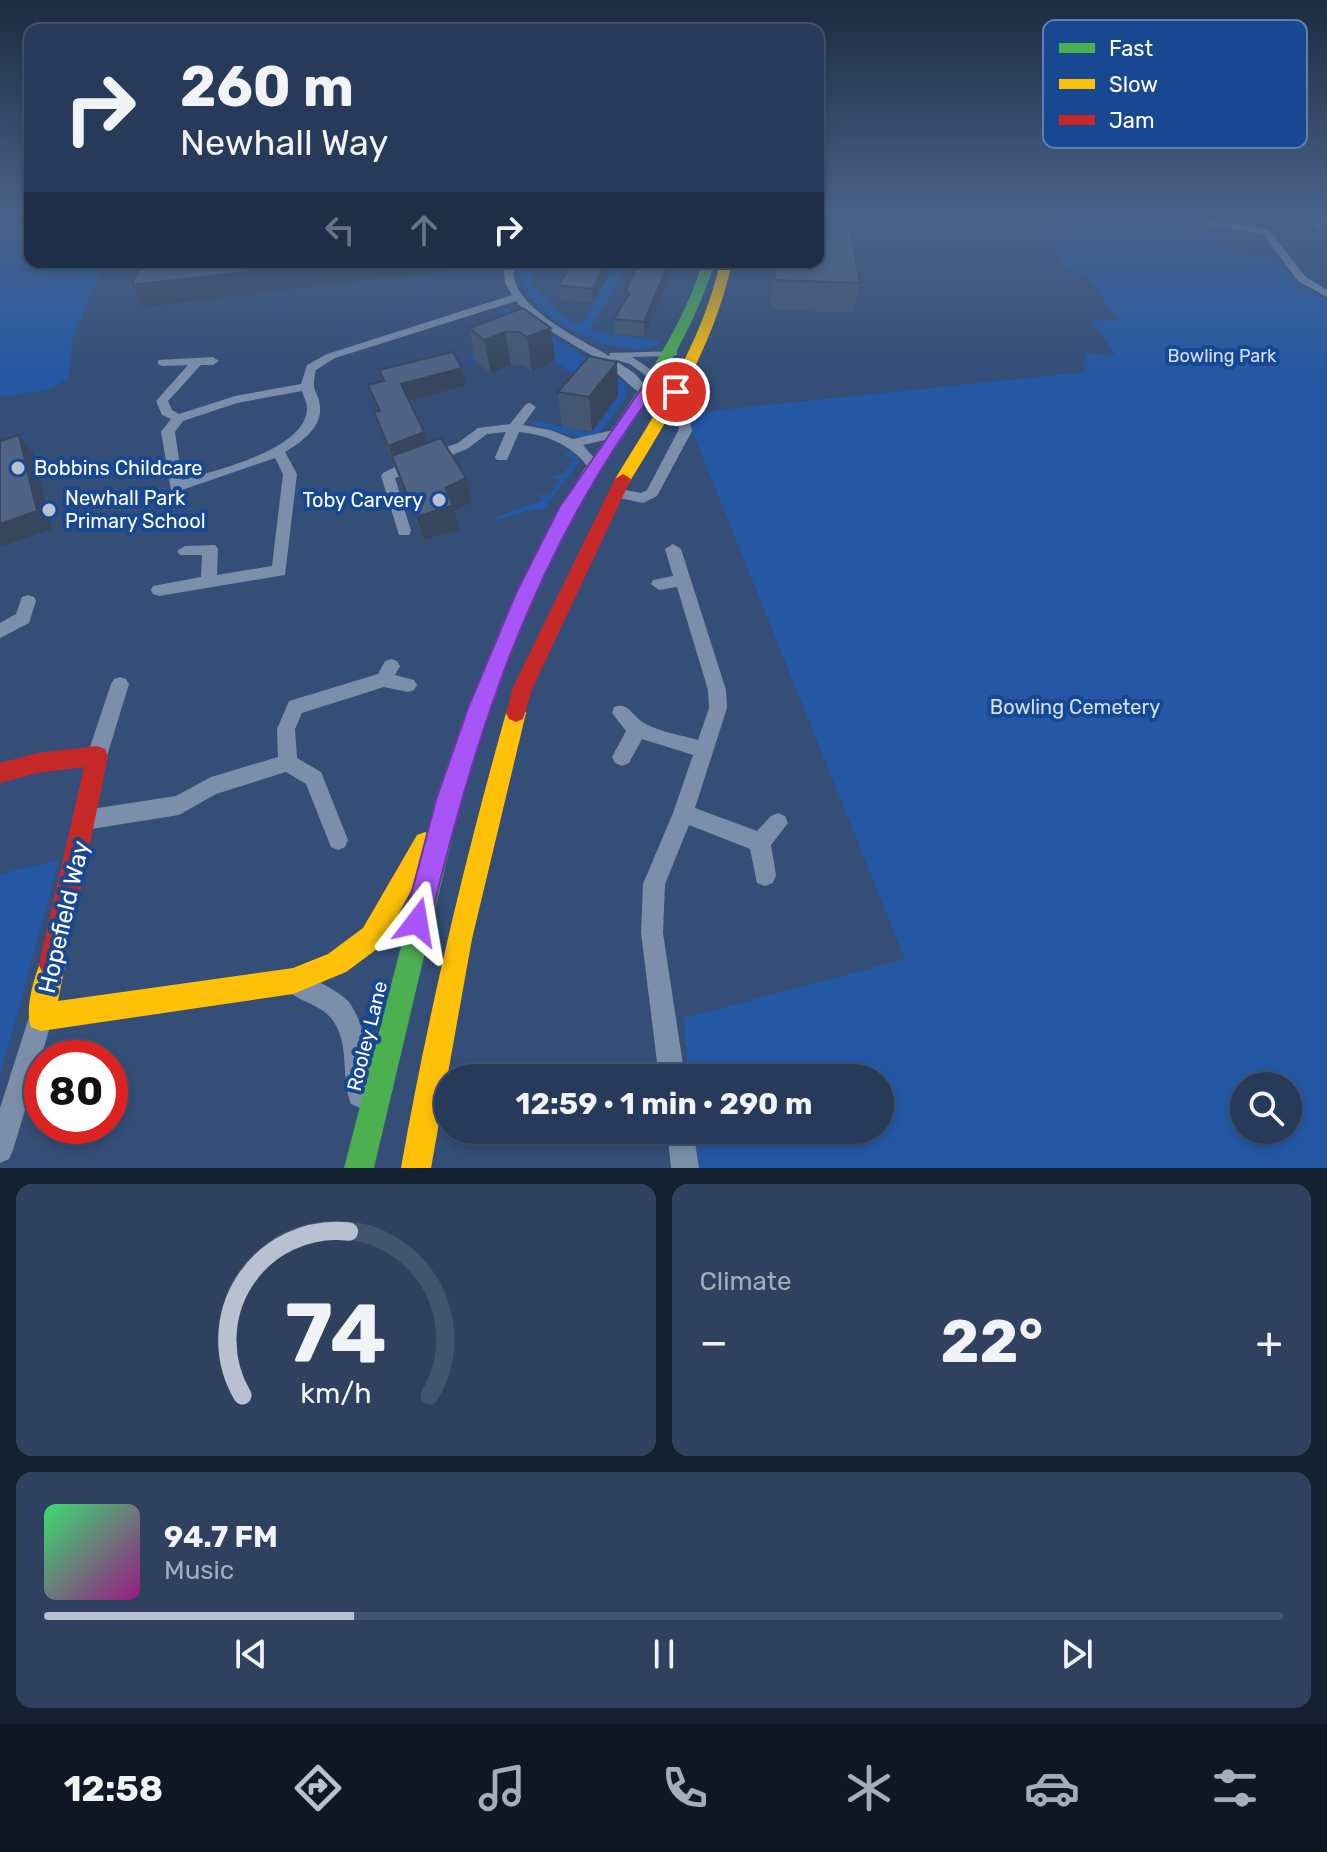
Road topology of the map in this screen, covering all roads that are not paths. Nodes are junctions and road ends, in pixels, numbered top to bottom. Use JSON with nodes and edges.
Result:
{"nodes":[{"id":1,"x":507,"y":270,"type":"edge"},
{"id":2,"x":707,"y":270,"type":"edge"},
{"id":3,"x":724,"y":270,"type":"edge"},
{"id":4,"x":1295,"y":270,"type":"edge"},
{"id":5,"x":1327,"y":294,"type":"edge"},
{"id":6,"x":516,"y":297,"type":"junction"},
{"id":7,"x":590,"y":346,"type":"junction"},
{"id":8,"x":673,"y":353,"type":"junction"},
{"id":9,"x":198,"y":361,"type":"junction"},
{"id":10,"x":213,"y":361,"type":"dead end"},
{"id":11,"x":162,"y":362,"type":"dead end"},
{"id":12,"x":651,"y":385,"type":"junction"},
{"id":13,"x":306,"y":387,"type":"junction"},
{"id":14,"x":676,"y":392,"type":"junction"},
{"id":15,"x":530,"y":407,"type":"dead end"},
{"id":16,"x":661,"y":416,"type":"junction"},
{"id":17,"x":178,"y":418,"type":"junction"},
{"id":18,"x":514,"y":427,"type":"junction"},
{"id":19,"x":618,"y":433,"type":"junction"},
{"id":20,"x":572,"y":443,"type":"junction"},
{"id":21,"x":279,"y":453,"type":"junction"},
{"id":22,"x":502,"y":457,"type":"dead end"},
{"id":23,"x":595,"y":467,"type":"junction"},
{"id":24,"x":615,"y":493,"type":"junction"},
{"id":25,"x":404,"y":531,"type":"dead end"},
{"id":26,"x":673,"y":549,"type":"dead end"},
{"id":27,"x":185,"y":551,"type":"dead end"},
{"id":28,"x":683,"y":580,"type":"junction"},
{"id":29,"x":209,"y":582,"type":"junction"},
{"id":30,"x":659,"y":584,"type":"dead end"},
{"id":31,"x":159,"y":590,"type":"dead end"},
{"id":32,"x":29,"y":612,"type":"dead end"},
{"id":33,"x":0,"y":631,"type":"edge"},
{"id":34,"x":120,"y":684,"type":"dead end"},
{"id":35,"x":408,"y":685,"type":"dead end"},
{"id":36,"x":621,"y":713,"type":"dead end"},
{"id":37,"x":637,"y":729,"type":"junction"},
{"id":38,"x":703,"y":750,"type":"junction"},
{"id":39,"x":97,"y":756,"type":"junction"},
{"id":40,"x":622,"y":757,"type":"dead end"},
{"id":41,"x":288,"y":763,"type":"junction"},
{"id":42,"x":0,"y":773,"type":"edge"},
{"id":43,"x":448,"y":800,"type":"junction"},
{"id":44,"x":683,"y":813,"type":"junction"},
{"id":45,"x":85,"y":820,"type":"junction"},
{"id":46,"x":778,"y":823,"type":"dead end"},
{"id":47,"x":338,"y":840,"type":"dead end"},
{"id":48,"x":760,"y":842,"type":"junction"},
{"id":49,"x":765,"y":875,"type":"dead end"},
{"id":50,"x":293,"y":981,"type":"junction"},
{"id":51,"x":41,"y":1017,"type":"junction"},
{"id":52,"x":444,"y":1064,"type":"edge"},
{"id":53,"x":670,"y":1064,"type":"edge"},
{"id":54,"x":434,"y":1111,"type":"edge"},
{"id":55,"x":364,"y":1136,"type":"junction"},
{"id":56,"x":682,"y":1144,"type":"edge"},
{"id":57,"x":0,"y":1150,"type":"edge"},
{"id":58,"x":359,"y":1168,"type":"edge"},
{"id":59,"x":416,"y":1168,"type":"edge"},
{"id":60,"x":685,"y":1168,"type":"edge"}],
"edges":[{"from":1,"to":6,"type":"street"},
{"from":2,"to":8,"type":"main road","name":"Rooley Lane"},
{"from":3,"to":14,"type":"main road"},
{"from":4,"to":5,"type":"street"},
{"from":6,"to":7,"type":"street"},
{"from":6,"to":13,"type":"street"},
{"from":7,"to":8,"type":"street"},
{"from":7,"to":12,"type":"street"},
{"from":7,"to":12,"type":"street"},
{"from":8,"to":12,"type":"main road","name":"Rooley Lane"},
{"from":9,"to":10,"type":"street"},
{"from":9,"to":11,"type":"street"},
{"from":9,"to":17,"type":"street"},
{"from":12,"to":14,"type":"street"},
{"from":12,"to":19,"type":"main road","name":"Rooley Lane"},
{"from":13,"to":17,"type":"street"},
{"from":13,"to":21,"type":"street"},
{"from":14,"to":16,"type":"main road"},
{"from":15,"to":18,"type":"street"},
{"from":16,"to":24,"type":"main road"},
{"from":16,"to":24,"type":"street"},
{"from":17,"to":21,"type":"street"},
{"from":18,"to":20,"type":"street"},
{"from":18,"to":22,"type":"street"},
{"from":18,"to":25,"type":"street"},
{"from":19,"to":20,"type":"street"},
{"from":19,"to":23,"type":"main road","name":"Rooley Lane"},
{"from":20,"to":23,"type":"street"},
{"from":21,"to":29,"type":"street"},
{"from":23,"to":43,"type":"main road","name":"Rooley Lane"},
{"from":24,"to":52,"type":"main road"},
{"from":26,"to":28,"type":"street"},
{"from":27,"to":29,"type":"street"},
{"from":28,"to":30,"type":"street"},
{"from":28,"to":38,"type":"street"},
{"from":29,"to":31,"type":"street"},
{"from":32,"to":33,"type":"street"},
{"from":34,"to":39,"type":"street","name":"Hopefield Way"},
{"from":35,"to":41,"type":"street"},
{"from":36,"to":37,"type":"street"},
{"from":37,"to":38,"type":"street"},
{"from":37,"to":40,"type":"street"},
{"from":38,"to":44,"type":"street"},
{"from":39,"to":42,"type":"main road"},
{"from":39,"to":45,"type":"main road","name":"Hopefield Way"},
{"from":41,"to":45,"type":"street"},
{"from":41,"to":47,"type":"street"},
{"from":43,"to":50,"type":"main road","name":"Hopefield Way"},
{"from":43,"to":55,"type":"main road","name":"Rooley Lane"},
{"from":44,"to":48,"type":"street"},
{"from":44,"to":53,"type":"street"},
{"from":45,"to":51,"type":"main road","name":"Hopefield Way"},
{"from":46,"to":48,"type":"street"},
{"from":48,"to":49,"type":"street"},
{"from":50,"to":51,"type":"main road","name":"Hopefield Way"},
{"from":50,"to":55,"type":"street"},
{"from":51,"to":57,"type":"street"},
{"from":54,"to":59,"type":"main road"},
{"from":55,"to":58,"type":"main road","name":"Rooley Lane"},
{"from":56,"to":60,"type":"street"}]}
